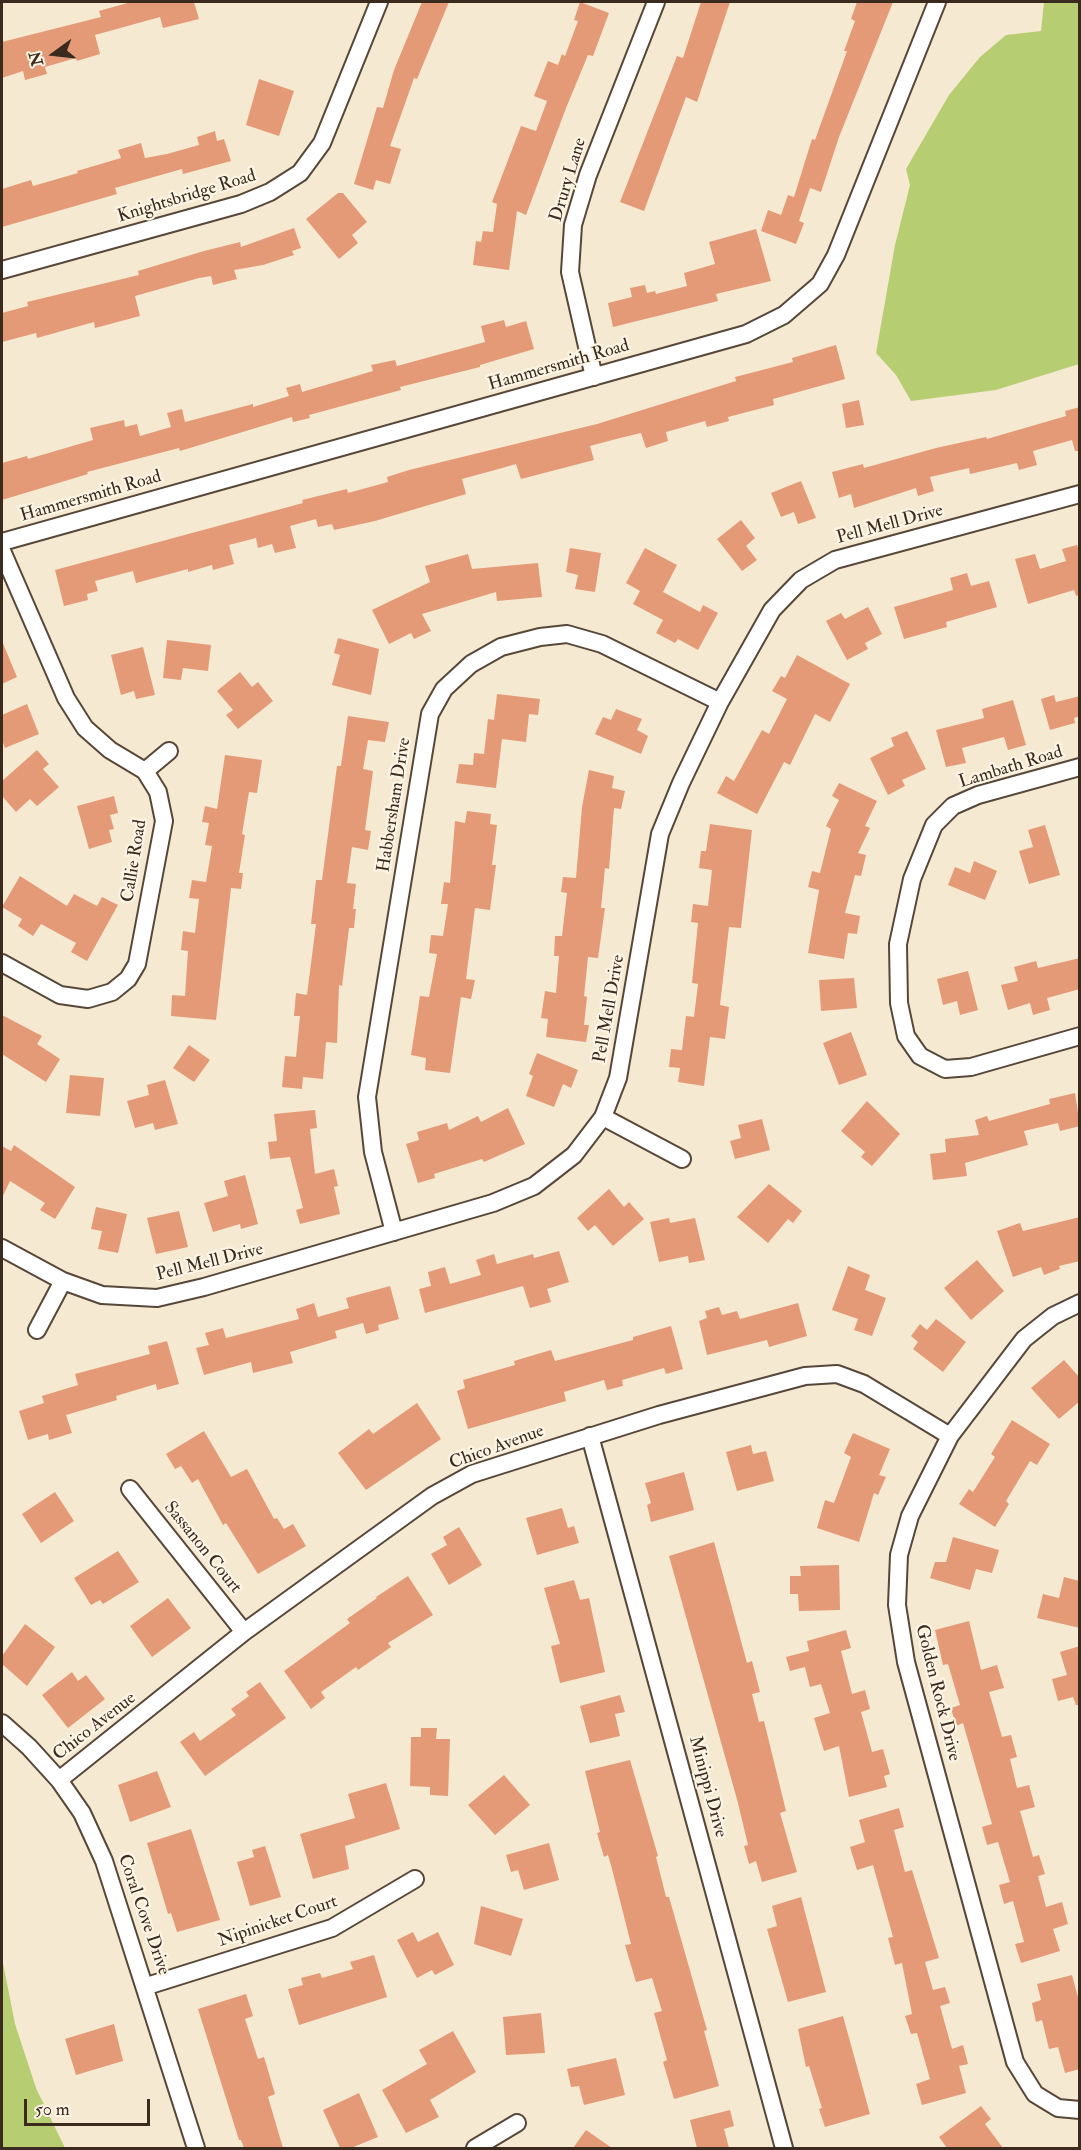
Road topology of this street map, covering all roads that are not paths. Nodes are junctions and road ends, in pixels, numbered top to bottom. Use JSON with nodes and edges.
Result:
{"nodes":[{"id":1,"x":379,"y":2,"type":"edge"},
{"id":2,"x":656,"y":2,"type":"edge"},
{"id":3,"x":937,"y":2,"type":"edge"},
{"id":4,"x":2,"y":270,"type":"edge"},
{"id":5,"x":594,"y":377,"type":"junction"},
{"id":6,"x":1080,"y":494,"type":"edge"},
{"id":7,"x":2,"y":542,"type":"edge"},
{"id":8,"x":2,"y":551,"type":"edge"},
{"id":9,"x":720,"y":702,"type":"junction"},
{"id":10,"x":169,"y":751,"type":"dead end"},
{"id":11,"x":1080,"y":767,"type":"edge"},
{"id":12,"x":145,"y":771,"type":"junction"},
{"id":13,"x":2,"y":963,"type":"edge"},
{"id":14,"x":1080,"y":1036,"type":"edge"},
{"id":15,"x":603,"y":1117,"type":"junction"},
{"id":16,"x":682,"y":1159,"type":"dead end"},
{"id":17,"x":394,"y":1232,"type":"junction"},
{"id":18,"x":2,"y":1248,"type":"edge"},
{"id":19,"x":63,"y":1281,"type":"junction"},
{"id":20,"x":1080,"y":1303,"type":"edge"},
{"id":21,"x":37,"y":1330,"type":"dead end"},
{"id":22,"x":590,"y":1436,"type":"junction"},
{"id":23,"x":950,"y":1436,"type":"junction"},
{"id":24,"x":130,"y":1489,"type":"dead end"},
{"id":25,"x":244,"y":1632,"type":"junction"},
{"id":26,"x":2,"y":1723,"type":"edge"},
{"id":27,"x":59,"y":1780,"type":"junction"},
{"id":28,"x":415,"y":1879,"type":"dead end"},
{"id":29,"x":147,"y":1986,"type":"junction"},
{"id":30,"x":1080,"y":2110,"type":"edge"},
{"id":31,"x":517,"y":2123,"type":"dead end"},
{"id":32,"x":196,"y":2148,"type":"edge"},
{"id":33,"x":475,"y":2148,"type":"edge"},
{"id":34,"x":784,"y":2148,"type":"edge"}],
"edges":[{"from":1,"to":4,"type":"street","name":"Knightsbridge Road"},
{"from":2,"to":5,"type":"street","name":"Drury Lane"},
{"from":3,"to":5,"type":"street","name":"Hammersmith Road"},
{"from":5,"to":7,"type":"street","name":"Hammersmith Road"},
{"from":6,"to":9,"type":"street","name":"Pell Mell Drive"},
{"from":8,"to":12,"type":"street"},
{"from":9,"to":15,"type":"street","name":"Pell Mell Drive"},
{"from":9,"to":17,"type":"street","name":"Habbersham Drive"},
{"from":10,"to":12,"type":"street"},
{"from":11,"to":14,"type":"street","name":"Lambath Road"},
{"from":12,"to":13,"type":"street","name":"Callie Road"},
{"from":15,"to":16,"type":"street"},
{"from":15,"to":17,"type":"street","name":"Pell Mell Drive"},
{"from":17,"to":19,"type":"street","name":"Pell Mell Drive"},
{"from":18,"to":19,"type":"street","name":"Pell Mell Drive"},
{"from":19,"to":21,"type":"street"},
{"from":20,"to":23,"type":"street","name":"Golden Rock Drive"},
{"from":22,"to":23,"type":"street","name":"Chico Avenue"},
{"from":22,"to":25,"type":"street","name":"Chico Avenue"},
{"from":22,"to":34,"type":"street","name":"Minippi Drive"},
{"from":23,"to":30,"type":"street","name":"Golden Rock Drive"},
{"from":24,"to":25,"type":"street","name":"Sassanon Court"},
{"from":25,"to":27,"type":"street","name":"Chico Avenue"},
{"from":26,"to":27,"type":"street","name":"Coral Cove Drive"},
{"from":27,"to":29,"type":"street","name":"Coral Cove Drive"},
{"from":28,"to":29,"type":"street","name":"Nipinicket Court"},
{"from":29,"to":32,"type":"street","name":"Coral Cove Drive"},
{"from":31,"to":33,"type":"street"}]}
